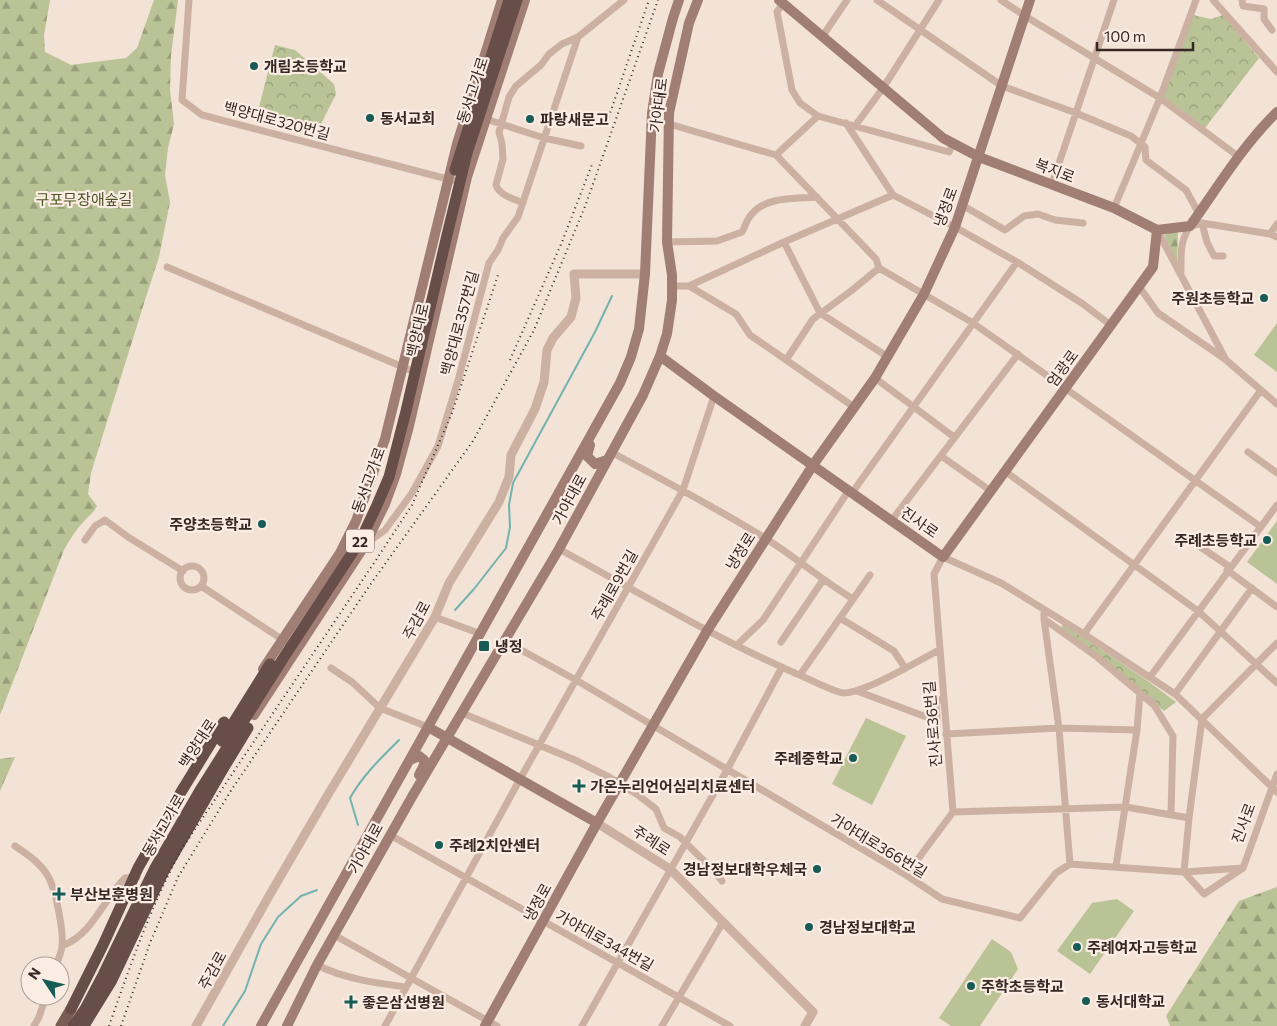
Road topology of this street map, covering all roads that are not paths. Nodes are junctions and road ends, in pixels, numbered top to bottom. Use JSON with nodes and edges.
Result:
{"nodes":[{"id":1,"x":189,"y":0,"type":"edge"},
{"id":2,"x":502,"y":0,"type":"edge"},
{"id":3,"x":509,"y":0,"type":"edge"},
{"id":4,"x":517,"y":0,"type":"edge"},
{"id":5,"x":525,"y":0,"type":"edge"},
{"id":6,"x":624,"y":0,"type":"edge"},
{"id":7,"x":679,"y":0,"type":"edge"},
{"id":8,"x":698,"y":0,"type":"edge"},
{"id":9,"x":847,"y":0,"type":"edge"},
{"id":10,"x":877,"y":0,"type":"edge"},
{"id":11,"x":940,"y":0,"type":"edge"},
{"id":12,"x":1001,"y":0,"type":"edge"},
{"id":13,"x":1030,"y":0,"type":"edge"},
{"id":14,"x":1114,"y":0,"type":"edge"},
{"id":15,"x":1196,"y":0,"type":"edge"},
{"id":16,"x":1213,"y":0,"type":"edge"},
{"id":17,"x":1242,"y":0,"type":"edge"},
{"id":18,"x":781,"y":2,"type":"edge"},
{"id":19,"x":1025,"y":16,"type":"junction"},
{"id":20,"x":920,"y":30,"type":"junction"},
{"id":21,"x":1272,"y":30,"type":"dead end"},
{"id":22,"x":578,"y":37,"type":"junction"},
{"id":23,"x":822,"y":37,"type":"junction"},
{"id":24,"x":1094,"y":58,"type":"junction"},
{"id":25,"x":1277,"y":72,"type":"edge"},
{"id":26,"x":1002,"y":86,"type":"junction"},
{"id":27,"x":883,"y":88,"type":"junction"},
{"id":28,"x":1160,"y":98,"type":"junction"},
{"id":29,"x":1277,"y":112,"type":"edge"},
{"id":30,"x":1076,"y":113,"type":"junction"},
{"id":31,"x":818,"y":116,"type":"junction"},
{"id":32,"x":486,"y":119,"type":"junction"},
{"id":33,"x":846,"y":123,"type":"junction"},
{"id":34,"x":501,"y":124,"type":"junction"},
{"id":35,"x":669,"y":124,"type":"junction"},
{"id":36,"x":855,"y":126,"type":"junction"},
{"id":37,"x":544,"y":138,"type":"junction"},
{"id":38,"x":1141,"y":143,"type":"junction"},
{"id":39,"x":953,"y":144,"type":"junction"},
{"id":40,"x":580,"y":146,"type":"dead end"},
{"id":41,"x":776,"y":156,"type":"junction"},
{"id":42,"x":979,"y":157,"type":"junction"},
{"id":43,"x":1239,"y":157,"type":"junction"},
{"id":44,"x":448,"y":179,"type":"junction"},
{"id":45,"x":465,"y":184,"type":"junction"},
{"id":46,"x":1052,"y":184,"type":"junction"},
{"id":47,"x":893,"y":195,"type":"junction"},
{"id":48,"x":817,"y":197,"type":"junction"},
{"id":49,"x":523,"y":203,"type":"junction"},
{"id":50,"x":962,"y":205,"type":"junction"},
{"id":51,"x":1114,"y":208,"type":"junction"},
{"id":52,"x":1200,"y":218,"type":"junction"},
{"id":53,"x":836,"y":219,"type":"junction"},
{"id":54,"x":1084,"y":223,"type":"dead end"},
{"id":55,"x":1277,"y":224,"type":"edge"},
{"id":56,"x":1190,"y":226,"type":"junction"},
{"id":57,"x":955,"y":227,"type":"junction"},
{"id":58,"x":1157,"y":230,"type":"junction"},
{"id":59,"x":1273,"y":236,"type":"edge"},
{"id":60,"x":667,"y":242,"type":"junction"},
{"id":61,"x":784,"y":242,"type":"junction"},
{"id":62,"x":1223,"y":256,"type":"dead end"},
{"id":63,"x":1017,"y":262,"type":"junction"},
{"id":64,"x":167,"y":267,"type":"dead end"},
{"id":65,"x":879,"y":268,"type":"junction"},
{"id":66,"x":645,"y":274,"type":"junction"},
{"id":67,"x":1181,"y":274,"type":"junction"},
{"id":68,"x":672,"y":286,"type":"junction"},
{"id":69,"x":689,"y":286,"type":"junction"},
{"id":70,"x":1140,"y":288,"type":"junction"},
{"id":71,"x":924,"y":294,"type":"junction"},
{"id":72,"x":820,"y":313,"type":"junction"},
{"id":73,"x":973,"y":323,"type":"junction"},
{"id":74,"x":1112,"y":326,"type":"junction"},
{"id":75,"x":1018,"y":354,"type":"junction"},
{"id":76,"x":660,"y":356,"type":"junction"},
{"id":77,"x":888,"y":357,"type":"junction"},
{"id":78,"x":786,"y":360,"type":"junction"},
{"id":79,"x":1226,"y":360,"type":"junction"},
{"id":80,"x":403,"y":367,"type":"junction"},
{"id":81,"x":422,"y":375,"type":"junction"},
{"id":82,"x":875,"y":378,"type":"junction"},
{"id":83,"x":1066,"y":388,"type":"junction"},
{"id":84,"x":1261,"y":390,"type":"junction"},
{"id":85,"x":714,"y":396,"type":"junction"},
{"id":86,"x":1277,"y":404,"type":"edge"},
{"id":87,"x":854,"y":407,"type":"junction"},
{"id":88,"x":914,"y":408,"type":"junction"},
{"id":89,"x":605,"y":410,"type":"junction"},
{"id":90,"x":954,"y":437,"type":"junction"},
{"id":91,"x":1248,"y":452,"type":"dead end"},
{"id":92,"x":609,"y":456,"type":"junction"},
{"id":93,"x":941,"y":456,"type":"junction"},
{"id":94,"x":813,"y":466,"type":"junction"},
{"id":95,"x":1006,"y":472,"type":"junction"},
{"id":96,"x":1277,"y":472,"type":"edge"},
{"id":97,"x":1195,"y":481,"type":"junction"},
{"id":98,"x":682,"y":490,"type":"junction"},
{"id":99,"x":991,"y":491,"type":"junction"},
{"id":100,"x":851,"y":492,"type":"junction"},
{"id":101,"x":1277,"y":505,"type":"edge"},
{"id":102,"x":892,"y":520,"type":"junction"},
{"id":103,"x":1261,"y":527,"type":"junction"},
{"id":104,"x":765,"y":538,"type":"junction"},
{"id":105,"x":1187,"y":538,"type":"dead end"},
{"id":106,"x":85,"y":540,"type":"dead end"},
{"id":107,"x":365,"y":545,"type":"junction"},
{"id":108,"x":559,"y":549,"type":"junction"},
{"id":109,"x":943,"y":557,"type":"junction"},
{"id":110,"x":800,"y":563,"type":"junction"},
{"id":111,"x":1134,"y":566,"type":"junction"},
{"id":112,"x":1229,"y":569,"type":"junction"},
{"id":113,"x":183,"y":571,"type":"junction"},
{"id":114,"x":870,"y":575,"type":"dead end"},
{"id":115,"x":823,"y":580,"type":"junction"},
{"id":116,"x":201,"y":586,"type":"junction"},
{"id":117,"x":628,"y":587,"type":"junction"},
{"id":118,"x":1252,"y":588,"type":"junction"},
{"id":119,"x":853,"y":599,"type":"junction"},
{"id":120,"x":316,"y":607,"type":"junction"},
{"id":121,"x":1277,"y":607,"type":"edge"},
{"id":122,"x":1044,"y":610,"type":"junction"},
{"id":123,"x":1198,"y":611,"type":"junction"},
{"id":124,"x":435,"y":617,"type":"junction"},
{"id":125,"x":840,"y":618,"type":"junction"},
{"id":126,"x":1044,"y":619,"type":"junction"},
{"id":127,"x":706,"y":631,"type":"junction"},
{"id":128,"x":1221,"y":632,"type":"junction"},
{"id":129,"x":480,"y":634,"type":"junction"},
{"id":130,"x":1084,"y":634,"type":"junction"},
{"id":131,"x":282,"y":640,"type":"junction"},
{"id":132,"x":505,"y":641,"type":"junction"},
{"id":133,"x":781,"y":642,"type":"dead end"},
{"id":134,"x":1277,"y":643,"type":"edge"},
{"id":135,"x":736,"y":644,"type":"junction"},
{"id":136,"x":296,"y":649,"type":"junction"},
{"id":137,"x":939,"y":650,"type":"junction"},
{"id":138,"x":1256,"y":664,"type":"junction"},
{"id":139,"x":332,"y":668,"type":"dead end"},
{"id":140,"x":782,"y":668,"type":"junction"},
{"id":141,"x":905,"y":668,"type":"junction"},
{"id":142,"x":263,"y":675,"type":"junction"},
{"id":143,"x":800,"y":676,"type":"junction"},
{"id":144,"x":1150,"y":677,"type":"junction"},
{"id":145,"x":576,"y":680,"type":"junction"},
{"id":146,"x":1277,"y":683,"type":"edge"},
{"id":147,"x":856,"y":691,"type":"junction"},
{"id":148,"x":1140,"y":693,"type":"junction"},
{"id":149,"x":1175,"y":694,"type":"junction"},
{"id":150,"x":944,"y":699,"type":"junction"},
{"id":151,"x":380,"y":708,"type":"junction"},
{"id":152,"x":462,"y":713,"type":"junction"},
{"id":153,"x":1202,"y":719,"type":"junction"},
{"id":154,"x":652,"y":725,"type":"junction"},
{"id":155,"x":428,"y":728,"type":"junction"},
{"id":156,"x":1059,"y":728,"type":"junction"},
{"id":157,"x":1137,"y":730,"type":"junction"},
{"id":158,"x":946,"y":734,"type":"junction"},
{"id":159,"x":447,"y":738,"type":"junction"},
{"id":160,"x":540,"y":745,"type":"junction"},
{"id":161,"x":410,"y":760,"type":"junction"},
{"id":162,"x":727,"y":770,"type":"junction"},
{"id":163,"x":1277,"y":774,"type":"edge"},
{"id":164,"x":520,"y":779,"type":"junction"},
{"id":165,"x":620,"y":783,"type":"junction"},
{"id":166,"x":1274,"y":790,"type":"edge"},
{"id":167,"x":413,"y":795,"type":"junction"},
{"id":168,"x":1126,"y":807,"type":"junction"},
{"id":169,"x":1067,"y":808,"type":"junction"},
{"id":170,"x":953,"y":812,"type":"junction"},
{"id":171,"x":1171,"y":814,"type":"junction"},
{"id":172,"x":1189,"y":818,"type":"junction"},
{"id":173,"x":597,"y":823,"type":"junction"},
{"id":174,"x":390,"y":835,"type":"junction"},
{"id":175,"x":684,"y":843,"type":"junction"},
{"id":176,"x":14,"y":846,"type":"dead end"},
{"id":177,"x":1070,"y":864,"type":"junction"},
{"id":178,"x":1116,"y":866,"type":"junction"},
{"id":179,"x":1243,"y":868,"type":"junction"},
{"id":180,"x":670,"y":869,"type":"junction"},
{"id":181,"x":1184,"y":872,"type":"junction"},
{"id":182,"x":906,"y":876,"type":"junction"},
{"id":183,"x":139,"y":877,"type":"junction"},
{"id":184,"x":466,"y":878,"type":"junction"},
{"id":185,"x":722,"y":881,"type":"dead end"},
{"id":186,"x":544,"y":922,"type":"junction"},
{"id":187,"x":724,"y":922,"type":"junction"},
{"id":188,"x":334,"y":935,"type":"junction"},
{"id":189,"x":62,"y":946,"type":"junction"},
{"id":190,"x":59,"y":956,"type":"edge"},
{"id":191,"x":617,"y":963,"type":"junction"},
{"id":192,"x":317,"y":965,"type":"junction"},
{"id":193,"x":411,"y":978,"type":"junction"},
{"id":194,"x":406,"y":987,"type":"junction"},
{"id":195,"x":678,"y":997,"type":"junction"},
{"id":196,"x":43,"y":1006,"type":"edge"},
{"id":197,"x":70,"y":1009,"type":"joint"},
{"id":198,"x":490,"y":1024,"type":"edge"},
{"id":199,"x":83,"y":1025,"type":"edge"},
{"id":200,"x":34,"y":1026,"type":"edge"},
{"id":201,"x":63,"y":1026,"type":"edge"},
{"id":202,"x":73,"y":1026,"type":"edge"},
{"id":203,"x":196,"y":1026,"type":"edge"},
{"id":204,"x":261,"y":1026,"type":"edge"},
{"id":205,"x":287,"y":1026,"type":"edge"},
{"id":206,"x":385,"y":1026,"type":"edge"},
{"id":207,"x":582,"y":1026,"type":"edge"},
{"id":208,"x":662,"y":1026,"type":"edge"},
{"id":209,"x":729,"y":1026,"type":"edge"},
{"id":210,"x":806,"y":1026,"type":"edge"}],
"edges":[{"from":1,"to":44,"type":"street","name":"백양대로320번길"},
{"from":2,"to":44,"type":"main road","name":"백양대로"},
{"from":3,"to":142,"type":"highway","name":"동서고가로","number":"22","bridge":true},
{"from":4,"to":120,"type":"highway","name":"동서고가로","number":"22","bridge":true},
{"from":5,"to":32,"type":"main road","name":"백양대로"},
{"from":6,"to":22,"type":"street"},
{"from":7,"to":66,"type":"main road","name":"가야대로"},
{"from":8,"to":35,"type":"main road","name":"가야대로"},
{"from":9,"to":23,"type":"street"},
{"from":10,"to":20,"type":"street"},
{"from":11,"to":20,"type":"street"},
{"from":12,"to":19,"type":"street"},
{"from":13,"to":19,"type":"main road","name":"냉정로"},
{"from":14,"to":24,"type":"street"},
{"from":15,"to":28,"type":"street"},
{"from":16,"to":25,"type":"street"},
{"from":17,"to":21,"type":"street"},
{"from":18,"to":23,"type":"main road","name":"복지로"},
{"from":18,"to":31,"type":"street"},
{"from":19,"to":24,"type":"street"},
{"from":19,"to":26,"type":"main road","name":"냉정로"},
{"from":20,"to":26,"type":"street"},
{"from":20,"to":27,"type":"street"},
{"from":22,"to":34,"type":"street"},
{"from":22,"to":37,"type":"street","name":"백양대로357번길"},
{"from":23,"to":27,"type":"main road","name":"복지로"},
{"from":24,"to":28,"type":"street"},
{"from":24,"to":30,"type":"street"},
{"from":26,"to":30,"type":"street"},
{"from":26,"to":42,"type":"main road","name":"냉정로"},
{"from":27,"to":36,"type":"street"},
{"from":27,"to":39,"type":"main road","name":"복지로"},
{"from":28,"to":38,"type":"street"},
{"from":28,"to":43,"type":"street"},
{"from":29,"to":43,"type":"main road"},
{"from":30,"to":38,"type":"street"},
{"from":30,"to":46,"type":"street"},
{"from":31,"to":33,"type":"street"},
{"from":31,"to":41,"type":"street"},
{"from":32,"to":34,"type":"street"},
{"from":32,"to":45,"type":"main road","name":"백양대로"},
{"from":33,"to":36,"type":"street"},
{"from":33,"to":47,"type":"street"},
{"from":34,"to":37,"type":"street"},
{"from":34,"to":49,"type":"street"},
{"from":35,"to":41,"type":"street"},
{"from":35,"to":60,"type":"main road","name":"가야대로"},
{"from":36,"to":39,"type":"street"},
{"from":37,"to":40,"type":"street"},
{"from":37,"to":49,"type":"street","name":"백양대로357번길"},
{"from":38,"to":51,"type":"street"},
{"from":38,"to":52,"type":"street"},
{"from":39,"to":42,"type":"main road","name":"복지로"},
{"from":41,"to":48,"type":"street"},
{"from":42,"to":46,"type":"main road","name":"복지로"},
{"from":42,"to":50,"type":"main road","name":"냉정로"},
{"from":43,"to":52,"type":"main road"},
{"from":44,"to":45,"type":"street","name":"백양대로320번길"},
{"from":44,"to":80,"type":"main road","name":"백양대로"},
{"from":45,"to":81,"type":"main road","name":"백양대로"},
{"from":46,"to":51,"type":"main road","name":"복지로"},
{"from":47,"to":53,"type":"street"},
{"from":47,"to":57,"type":"street"},
{"from":48,"to":53,"type":"street"},
{"from":48,"to":60,"type":"street"},
{"from":49,"to":107,"type":"street","name":"백양대로357번길"},
{"from":50,"to":54,"type":"street"},
{"from":50,"to":57,"type":"main road","name":"냉정로"},
{"from":51,"to":58,"type":"main road","name":"복지로"},
{"from":52,"to":56,"type":"main road"},
{"from":52,"to":59,"type":"street"},
{"from":52,"to":62,"type":"street"},
{"from":53,"to":61,"type":"street"},
{"from":53,"to":65,"type":"street"},
{"from":55,"to":59,"type":"street"},
{"from":56,"to":58,"type":"main road"},
{"from":56,"to":67,"type":"street"},
{"from":57,"to":63,"type":"street"},
{"from":57,"to":71,"type":"main road","name":"냉정로"},
{"from":58,"to":67,"type":"street"},
{"from":58,"to":70,"type":"main road","name":"엄광로"},
{"from":60,"to":68,"type":"main road","name":"가야대로"},
{"from":61,"to":69,"type":"street"},
{"from":61,"to":72,"type":"street"},
{"from":63,"to":73,"type":"street"},
{"from":63,"to":74,"type":"street"},
{"from":64,"to":80,"type":"street"},
{"from":65,"to":71,"type":"street"},
{"from":65,"to":72,"type":"street"},
{"from":66,"to":89,"type":"main road","name":"가야대로"},
{"from":66,"to":124,"type":"street","name":"주감로"},
{"from":67,"to":79,"type":"street"},
{"from":68,"to":69,"type":"street"},
{"from":68,"to":76,"type":"main road","name":"가야대로"},
{"from":69,"to":78,"type":"street"},
{"from":70,"to":74,"type":"main road","name":"엄광로"},
{"from":70,"to":79,"type":"street"},
{"from":71,"to":73,"type":"street"},
{"from":71,"to":77,"type":"main road","name":"냉정로"},
{"from":72,"to":77,"type":"street"},
{"from":72,"to":78,"type":"street"},
{"from":73,"to":75,"type":"street"},
{"from":73,"to":88,"type":"street"},
{"from":74,"to":83,"type":"main road","name":"엄광로"},
{"from":75,"to":83,"type":"street"},
{"from":75,"to":90,"type":"street"},
{"from":76,"to":85,"type":"main road","name":"진사로"},
{"from":76,"to":92,"type":"main road","name":"가야대로"},
{"from":77,"to":82,"type":"main road","name":"냉정로"},
{"from":78,"to":87,"type":"street"},
{"from":79,"to":84,"type":"street"},
{"from":80,"to":81,"type":"street"},
{"from":80,"to":131,"type":"main road","name":"백양대로"},
{"from":81,"to":107,"type":"main road","name":"백양대로"},
{"from":82,"to":87,"type":"main road","name":"냉정로"},
{"from":82,"to":88,"type":"street"},
{"from":83,"to":95,"type":"main road","name":"엄광로"},
{"from":83,"to":97,"type":"street"},
{"from":84,"to":86,"type":"street"},
{"from":84,"to":97,"type":"street"},
{"from":85,"to":94,"type":"main road","name":"진사로"},
{"from":85,"to":98,"type":"street","name":"주례로9번길"},
{"from":87,"to":94,"type":"main road","name":"냉정로"},
{"from":88,"to":90,"type":"street"},
{"from":88,"to":100,"type":"street"},
{"from":89,"to":92,"type":"main road"},
{"from":89,"to":129,"type":"main road","name":"가야대로"},
{"from":90,"to":93,"type":"street"},
{"from":91,"to":96,"type":"street"},
{"from":92,"to":98,"type":"street"},
{"from":92,"to":108,"type":"main road","name":"가야대로"},
{"from":93,"to":99,"type":"street"},
{"from":93,"to":102,"type":"street"},
{"from":94,"to":100,"type":"main road","name":"진사로"},
{"from":94,"to":104,"type":"main road","name":"냉정로"},
{"from":95,"to":99,"type":"main road","name":"엄광로"},
{"from":95,"to":111,"type":"street"},
{"from":97,"to":103,"type":"street"},
{"from":97,"to":111,"type":"street"},
{"from":98,"to":104,"type":"street"},
{"from":98,"to":117,"type":"street","name":"주례로9번길"},
{"from":99,"to":109,"type":"main road","name":"엄광로"},
{"from":100,"to":102,"type":"main road","name":"진사로"},
{"from":100,"to":110,"type":"street"},
{"from":101,"to":103,"type":"street"},
{"from":102,"to":109,"type":"main road","name":"진사로"},
{"from":103,"to":112,"type":"street"},
{"from":104,"to":110,"type":"street"},
{"from":104,"to":127,"type":"main road","name":"냉정로"},
{"from":105,"to":112,"type":"street"},
{"from":106,"to":113,"type":"street"},
{"from":107,"to":136,"type":"main road","name":"백양대로"},
{"from":108,"to":117,"type":"street"},
{"from":108,"to":132,"type":"main road","name":"가야대로"},
{"from":109,"to":122,"type":"street","name":"진사로"},
{"from":109,"to":137,"type":"street","name":"진사로36번길"},
{"from":110,"to":115,"type":"street"},
{"from":110,"to":135,"type":"street"},
{"from":111,"to":123,"type":"street"},
{"from":111,"to":130,"type":"street"},
{"from":112,"to":118,"type":"street"},
{"from":112,"to":123,"type":"street"},
{"from":113,"to":116,"type":"street"},
{"from":113,"to":116,"type":"street"},
{"from":114,"to":119,"type":"street"},
{"from":115,"to":119,"type":"street"},
{"from":115,"to":133,"type":"street"},
{"from":116,"to":131,"type":"street"},
{"from":117,"to":127,"type":"street"},
{"from":117,"to":145,"type":"street","name":"주례로9번길"},
{"from":118,"to":121,"type":"street"},
{"from":118,"to":128,"type":"street"},
{"from":119,"to":125,"type":"street"},
{"from":120,"to":199,"type":"highway","bridge":true},
{"from":120,"to":202,"type":"highway","name":"동서고가로","number":"22","bridge":true},
{"from":122,"to":126,"type":"street"},
{"from":122,"to":130,"type":"street","name":"진사로"},
{"from":123,"to":128,"type":"street"},
{"from":123,"to":144,"type":"street"},
{"from":124,"to":129,"type":"street"},
{"from":124,"to":151,"type":"street","name":"주감로"},
{"from":125,"to":141,"type":"street"},
{"from":125,"to":143,"type":"street"},
{"from":126,"to":148,"type":"street"},
{"from":126,"to":156,"type":"street"},
{"from":127,"to":135,"type":"street"},
{"from":127,"to":154,"type":"main road","name":"냉정로"},
{"from":128,"to":138,"type":"street"},
{"from":128,"to":149,"type":"street"},
{"from":129,"to":155,"type":"main road","name":"가야대로"},
{"from":130,"to":144,"type":"street","name":"진사로"},
{"from":131,"to":136,"type":"street"},
{"from":131,"to":183,"type":"main road","name":"백양대로"},
{"from":132,"to":145,"type":"street","name":"가야대로366번길"},
{"from":132,"to":152,"type":"main road","name":"가야대로"},
{"from":134,"to":138,"type":"street"},
{"from":135,"to":140,"type":"street"},
{"from":136,"to":199,"type":"main road","name":"백양대로"},
{"from":137,"to":141,"type":"street"},
{"from":137,"to":150,"type":"street","name":"진사로36번길"},
{"from":138,"to":146,"type":"street"},
{"from":138,"to":153,"type":"street"},
{"from":139,"to":151,"type":"street"},
{"from":140,"to":143,"type":"street"},
{"from":140,"to":162,"type":"street"},
{"from":141,"to":147,"type":"street"},
{"from":142,"to":197,"type":"highway","bridge":true},
{"from":142,"to":201,"type":"highway","name":"동서고가로","number":"22","bridge":true},
{"from":143,"to":147,"type":"street"},
{"from":144,"to":149,"type":"street","name":"진사로"},
{"from":145,"to":154,"type":"street","name":"가야대로366번길"},
{"from":145,"to":160,"type":"street","name":"주례로9번길"},
{"from":147,"to":150,"type":"street"},
{"from":148,"to":157,"type":"street"},
{"from":148,"to":171,"type":"street"},
{"from":149,"to":153,"type":"street","name":"진사로"},
{"from":150,"to":158,"type":"street","name":"진사로36번길"},
{"from":151,"to":155,"type":"street"},
{"from":151,"to":203,"type":"street","name":"주감로"},
{"from":152,"to":159,"type":"main road","name":"가야대로"},
{"from":152,"to":160,"type":"street"},
{"from":153,"to":166,"type":"street","name":"진사로"},
{"from":153,"to":172,"type":"street"},
{"from":154,"to":162,"type":"street","name":"가야대로366번길"},
{"from":154,"to":165,"type":"main road","name":"냉정로"},
{"from":155,"to":159,"type":"main road","name":"주례로"},
{"from":155,"to":161,"type":"main road","name":"가야대로"},
{"from":156,"to":157,"type":"street"},
{"from":156,"to":158,"type":"street"},
{"from":156,"to":169,"type":"street"},
{"from":157,"to":168,"type":"street"},
{"from":158,"to":170,"type":"street","name":"진사로36번길"},
{"from":159,"to":164,"type":"main road","name":"주례로"},
{"from":159,"to":167,"type":"main road","name":"가야대로"},
{"from":160,"to":164,"type":"street","name":"주례로9번길"},
{"from":160,"to":165,"type":"street"},
{"from":161,"to":167,"type":"main road"},
{"from":161,"to":204,"type":"main road","name":"가야대로"},
{"from":162,"to":175,"type":"street"},
{"from":162,"to":182,"type":"street","name":"가야대로366번길"},
{"from":163,"to":166,"type":"street"},
{"from":164,"to":173,"type":"main road","name":"주례로"},
{"from":164,"to":184,"type":"street","name":"주례로9번길"},
{"from":165,"to":173,"type":"main road","name":"냉정로"},
{"from":165,"to":175,"type":"street"},
{"from":166,"to":179,"type":"street","name":"진사로"},
{"from":167,"to":174,"type":"main road","name":"가야대로"},
{"from":168,"to":169,"type":"street"},
{"from":168,"to":171,"type":"street"},
{"from":168,"to":178,"type":"street"},
{"from":169,"to":170,"type":"street"},
{"from":169,"to":177,"type":"street"},
{"from":170,"to":182,"type":"street"},
{"from":171,"to":172,"type":"street"},
{"from":172,"to":181,"type":"street"},
{"from":173,"to":180,"type":"street","name":"주례로"},
{"from":173,"to":186,"type":"main road","name":"냉정로"},
{"from":174,"to":184,"type":"street","name":"가야대로344번길"},
{"from":174,"to":188,"type":"main road","name":"가야대로"},
{"from":175,"to":180,"type":"street"},
{"from":175,"to":185,"type":"street"},
{"from":176,"to":189,"type":"street"},
{"from":177,"to":178,"type":"street"},
{"from":177,"to":182,"type":"street","name":"가야대로366번길"},
{"from":178,"to":181,"type":"street"},
{"from":179,"to":181,"type":"street"},
{"from":179,"to":181,"type":"street"},
{"from":180,"to":187,"type":"street","name":"주례로"},
{"from":180,"to":191,"type":"street"},
{"from":183,"to":189,"type":"street"},
{"from":183,"to":201,"type":"main road","name":"백양대로"},
{"from":184,"to":186,"type":"street","name":"가야대로344번길"},
{"from":184,"to":193,"type":"street","name":"주례로9번길"},
{"from":186,"to":191,"type":"street","name":"가야대로344번길"},
{"from":186,"to":198,"type":"main road","name":"냉정로"},
{"from":187,"to":195,"type":"street"},
{"from":187,"to":210,"type":"street","name":"주례로"},
{"from":188,"to":192,"type":"main road","name":"가야대로"},
{"from":188,"to":193,"type":"street"},
{"from":189,"to":190,"type":"street"},
{"from":191,"to":195,"type":"street","name":"가야대로344번길"},
{"from":191,"to":207,"type":"street"},
{"from":192,"to":194,"type":"street"},
{"from":192,"to":205,"type":"main road","name":"가야대로"},
{"from":193,"to":194,"type":"street","name":"주례로9번길"},
{"from":193,"to":198,"type":"street"},
{"from":194,"to":206,"type":"street","name":"주례로9번길"},
{"from":195,"to":208,"type":"street"},
{"from":195,"to":209,"type":"street","name":"가야대로344번길"},
{"from":196,"to":200,"type":"street"},
{"from":197,"to":201,"type":"main road"}]}
